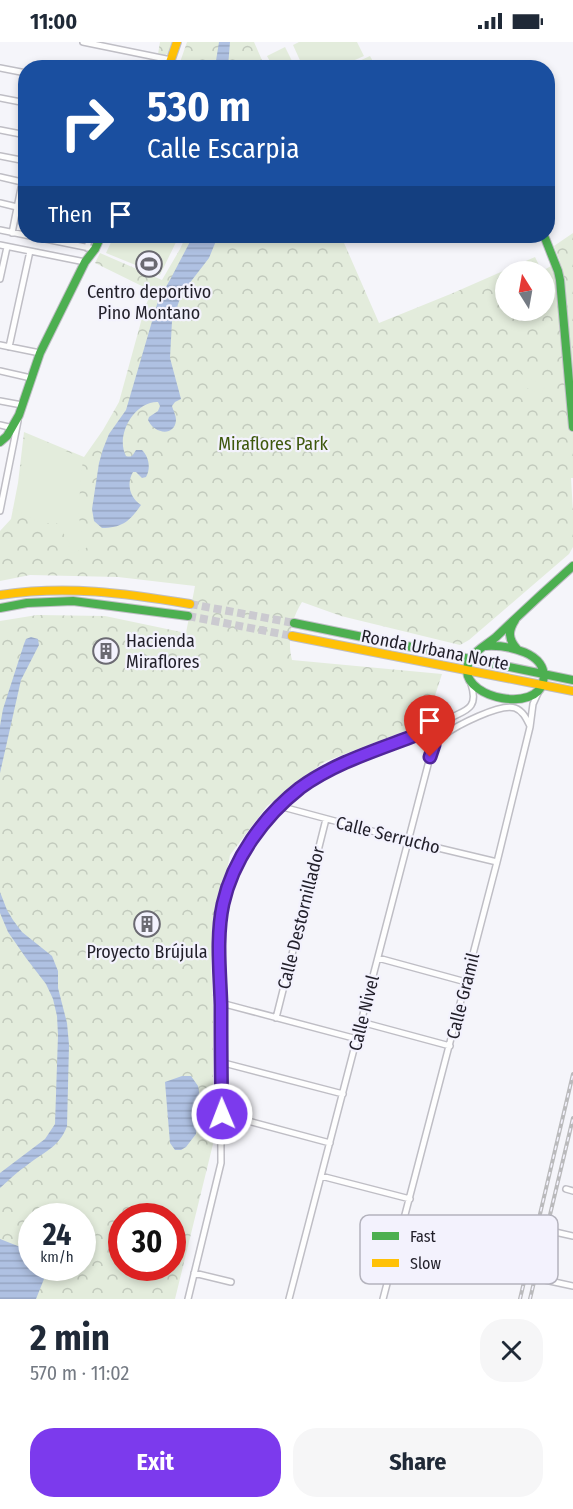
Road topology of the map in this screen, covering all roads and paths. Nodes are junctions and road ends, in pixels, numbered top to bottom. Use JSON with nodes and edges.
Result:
{"nodes":[{"id":1,"x":83,"y":42,"type":"edge"},
{"id":2,"x":124,"y":42,"type":"edge"},
{"id":3,"x":177,"y":42,"type":"edge"},
{"id":4,"x":123,"y":50,"type":"junction"},
{"id":5,"x":157,"y":60,"type":"edge"},
{"id":6,"x":171,"y":60,"type":"edge"},
{"id":7,"x":0,"y":68,"type":"edge"},
{"id":8,"x":18,"y":71,"type":"edge"},
{"id":9,"x":0,"y":98,"type":"edge"},
{"id":10,"x":18,"y":101,"type":"edge"},
{"id":11,"x":0,"y":130,"type":"edge"},
{"id":12,"x":18,"y":133,"type":"edge"},
{"id":13,"x":0,"y":156,"type":"edge"},
{"id":14,"x":18,"y":160,"type":"edge"},
{"id":15,"x":0,"y":177,"type":"edge"},
{"id":16,"x":18,"y":181,"type":"edge"},
{"id":17,"x":18,"y":202,"type":"edge"},
{"id":18,"x":0,"y":203,"type":"edge"},
{"id":19,"x":17,"y":207,"type":"junction"},
{"id":20,"x":0,"y":230,"type":"edge"},
{"id":21,"x":12,"y":233,"type":"junction"},
{"id":22,"x":18,"y":234,"type":"edge"},
{"id":23,"x":64,"y":243,"type":"edge"},
{"id":24,"x":91,"y":243,"type":"edge"},
{"id":25,"x":95,"y":243,"type":"edge"},
{"id":26,"x":546,"y":243,"type":"edge"},
{"id":27,"x":0,"y":245,"type":"edge"},
{"id":28,"x":8,"y":247,"type":"junction"},
{"id":29,"x":91,"y":248,"type":"junction"},
{"id":30,"x":30,"y":251,"type":"junction"},
{"id":31,"x":85,"y":262,"type":"junction"},
{"id":32,"x":0,"y":279,"type":"edge"},
{"id":33,"x":0,"y":345,"type":"edge"},
{"id":34,"x":9,"y":346,"type":"junction"},
{"id":35,"x":40,"y":353,"type":"junction"},
{"id":36,"x":0,"y":371,"type":"edge"},
{"id":37,"x":31,"y":378,"type":"junction"},
{"id":38,"x":0,"y":401,"type":"edge"},
{"id":39,"x":22,"y":405,"type":"junction"},
{"id":40,"x":0,"y":425,"type":"edge"},
{"id":41,"x":573,"y":427,"type":"edge"},
{"id":42,"x":14,"y":428,"type":"junction"},
{"id":43,"x":0,"y":442,"type":"edge"},
{"id":44,"x":0,"y":511,"type":"edge"},
{"id":45,"x":573,"y":566,"type":"edge"},
{"id":46,"x":0,"y":595,"type":"edge"},
{"id":47,"x":190,"y":604,"type":"tunnel mouth"},
{"id":48,"x":0,"y":608,"type":"edge"},
{"id":49,"x":519,"y":614,"type":"junction"},
{"id":50,"x":188,"y":616,"type":"tunnel mouth"},
{"id":51,"x":294,"y":623,"type":"tunnel mouth"},
{"id":52,"x":292,"y":636,"type":"tunnel mouth"},
{"id":53,"x":486,"y":646,"type":"junction"},
{"id":54,"x":517,"y":649,"type":"junction"},
{"id":55,"x":469,"y":660,"type":"junction"},
{"id":56,"x":467,"y":672,"type":"junction"},
{"id":57,"x":544,"y":674,"type":"junction"},
{"id":58,"x":573,"y":680,"type":"edge"},
{"id":59,"x":471,"y":682,"type":"junction"},
{"id":60,"x":540,"y":689,"type":"junction"},
{"id":61,"x":573,"y":691,"type":"edge"},
{"id":62,"x":439,"y":727,"type":"junction"},
{"id":63,"x":530,"y":727,"type":"junction"},
{"id":64,"x":416,"y":735,"type":"junction"},
{"id":65,"x":434,"y":745,"type":"junction"},
{"id":66,"x":279,"y":806,"type":"junction"},
{"id":67,"x":326,"y":819,"type":"junction"},
{"id":68,"x":409,"y":841,"type":"junction"},
{"id":69,"x":497,"y":862,"type":"junction"},
{"id":70,"x":378,"y":958,"type":"junction"},
{"id":71,"x":466,"y":982,"type":"junction"},
{"id":72,"x":221,"y":1003,"type":"junction"},
{"id":73,"x":276,"y":1018,"type":"junction"},
{"id":74,"x":361,"y":1022,"type":"junction"},
{"id":75,"x":357,"y":1039,"type":"junction"},
{"id":76,"x":450,"y":1046,"type":"junction"},
{"id":77,"x":220,"y":1062,"type":"junction"},
{"id":78,"x":343,"y":1094,"type":"junction"},
{"id":79,"x":222,"y":1114,"type":"junction"},
{"id":80,"x":330,"y":1143,"type":"junction"},
{"id":81,"x":321,"y":1176,"type":"junction"},
{"id":82,"x":566,"y":1189,"type":"dead end"},
{"id":83,"x":573,"y":1191,"type":"edge"},
{"id":84,"x":410,"y":1199,"type":"junction"},
{"id":85,"x":406,"y":1215,"type":"edge"},
{"id":86,"x":558,"y":1233,"type":"edge"},
{"id":87,"x":573,"y":1236,"type":"edge"},
{"id":88,"x":194,"y":1273,"type":"junction"},
{"id":89,"x":231,"y":1282,"type":"dead end"},
{"id":90,"x":558,"y":1283,"type":"edge"},
{"id":91,"x":387,"y":1284,"type":"edge"},
{"id":92,"x":573,"y":1286,"type":"edge"},
{"id":93,"x":188,"y":1299,"type":"edge"},
{"id":94,"x":289,"y":1299,"type":"edge"},
{"id":95,"x":383,"y":1299,"type":"edge"}],
"edges":[{"from":1,"to":4,"type":"street"},
{"from":2,"to":4,"type":"street"},
{"from":3,"to":6,"type":"main road"},
{"from":4,"to":5,"type":"street"},
{"from":7,"to":8,"type":"street"},
{"from":9,"to":10,"type":"street"},
{"from":11,"to":12,"type":"street"},
{"from":13,"to":14,"type":"street"},
{"from":15,"to":16,"type":"street"},
{"from":17,"to":19,"type":"street"},
{"from":18,"to":19,"type":"street"},
{"from":19,"to":21,"type":"street"},
{"from":20,"to":21,"type":"street"},
{"from":21,"to":22,"type":"street"},
{"from":23,"to":29,"type":"street"},
{"from":24,"to":29,"type":"street"},
{"from":25,"to":29,"type":"main road"},
{"from":26,"to":41,"type":"main road"},
{"from":27,"to":28,"type":"street"},
{"from":28,"to":30,"type":"street"},
{"from":28,"to":32,"type":"street"},
{"from":29,"to":31,"type":"main road"},
{"from":30,"to":31,"type":"street"},
{"from":30,"to":34,"type":"street"},
{"from":31,"to":35,"type":"main road"},
{"from":33,"to":34,"type":"street"},
{"from":34,"to":35,"type":"street"},
{"from":35,"to":37,"type":"main road"},
{"from":36,"to":37,"type":"street"},
{"from":37,"to":39,"type":"main road"},
{"from":38,"to":39,"type":"street"},
{"from":39,"to":42,"type":"main road"},
{"from":40,"to":42,"type":"street"},
{"from":42,"to":43,"type":"main road"},
{"from":42,"to":44,"type":"street"},
{"from":45,"to":49,"type":"main road"},
{"from":46,"to":47,"type":"main road"},
{"from":48,"to":50,"type":"main road"},
{"from":49,"to":53,"type":"main road"},
{"from":49,"to":54,"type":"main road"},
{"from":51,"to":55,"type":"main road","name":"Ronda Urbana Norte"},
{"from":52,"to":56,"type":"main road","name":"Ronda Urbana Norte"},
{"from":53,"to":54,"type":"main road"},
{"from":53,"to":55,"type":"main road"},
{"from":54,"to":57,"type":"main road"},
{"from":55,"to":56,"type":"main road"},
{"from":55,"to":57,"type":"main road","name":"Ronda Urbana Norte"},
{"from":56,"to":59,"type":"main road"},
{"from":56,"to":60,"type":"main road","name":"Ronda Urbana Norte"},
{"from":57,"to":58,"type":"main road","name":"Ronda Urbana Norte"},
{"from":57,"to":60,"type":"main road"},
{"from":59,"to":60,"type":"main road"},
{"from":59,"to":62,"type":"street"},
{"from":60,"to":61,"type":"main road","name":"Ronda Urbana Norte"},
{"from":60,"to":63,"type":"street","name":"Calle Gramil"},
{"from":62,"to":64,"type":"street"},
{"from":62,"to":65,"type":"street","name":"Calle Nivel"},
{"from":63,"to":65,"type":"street"},
{"from":63,"to":69,"type":"street","name":"Calle Gramil"},
{"from":64,"to":65,"type":"street"},
{"from":64,"to":66,"type":"street"},
{"from":65,"to":68,"type":"street","name":"Calle Nivel"},
{"from":66,"to":67,"type":"street","name":"Calle Serrucho"},
{"from":66,"to":72,"type":"street"},
{"from":67,"to":68,"type":"street","name":"Calle Serrucho"},
{"from":67,"to":73,"type":"street","name":"Calle Destornillador"},
{"from":68,"to":69,"type":"street","name":"Calle Serrucho"},
{"from":68,"to":70,"type":"street","name":"Calle Nivel"},
{"from":69,"to":71,"type":"street","name":"Calle Gramil"},
{"from":70,"to":71,"type":"street"},
{"from":70,"to":74,"type":"street","name":"Calle Nivel"},
{"from":71,"to":76,"type":"street","name":"Calle Gramil"},
{"from":72,"to":73,"type":"street"},
{"from":72,"to":77,"type":"street"},
{"from":73,"to":75,"type":"street"},
{"from":74,"to":75,"type":"street","name":"Calle Nivel"},
{"from":74,"to":76,"type":"street"},
{"from":75,"to":78,"type":"street","name":"Calle Nivel"},
{"from":76,"to":84,"type":"street","name":"Calle Gramil"},
{"from":77,"to":78,"type":"street"},
{"from":77,"to":79,"type":"street"},
{"from":78,"to":80,"type":"street","name":"Calle Nivel"},
{"from":79,"to":80,"type":"street"},
{"from":79,"to":88,"type":"street"},
{"from":80,"to":81,"type":"street","name":"Calle Nivel"},
{"from":81,"to":84,"type":"street"},
{"from":81,"to":94,"type":"street","name":"Calle Nivel"},
{"from":82,"to":83,"type":"street"},
{"from":84,"to":85,"type":"street","name":"Calle Gramil"},
{"from":86,"to":87,"type":"street"},
{"from":88,"to":89,"type":"street"},
{"from":88,"to":93,"type":"street"},
{"from":90,"to":92,"type":"street"},
{"from":91,"to":95,"type":"street","name":"Calle Gramil"}]}
